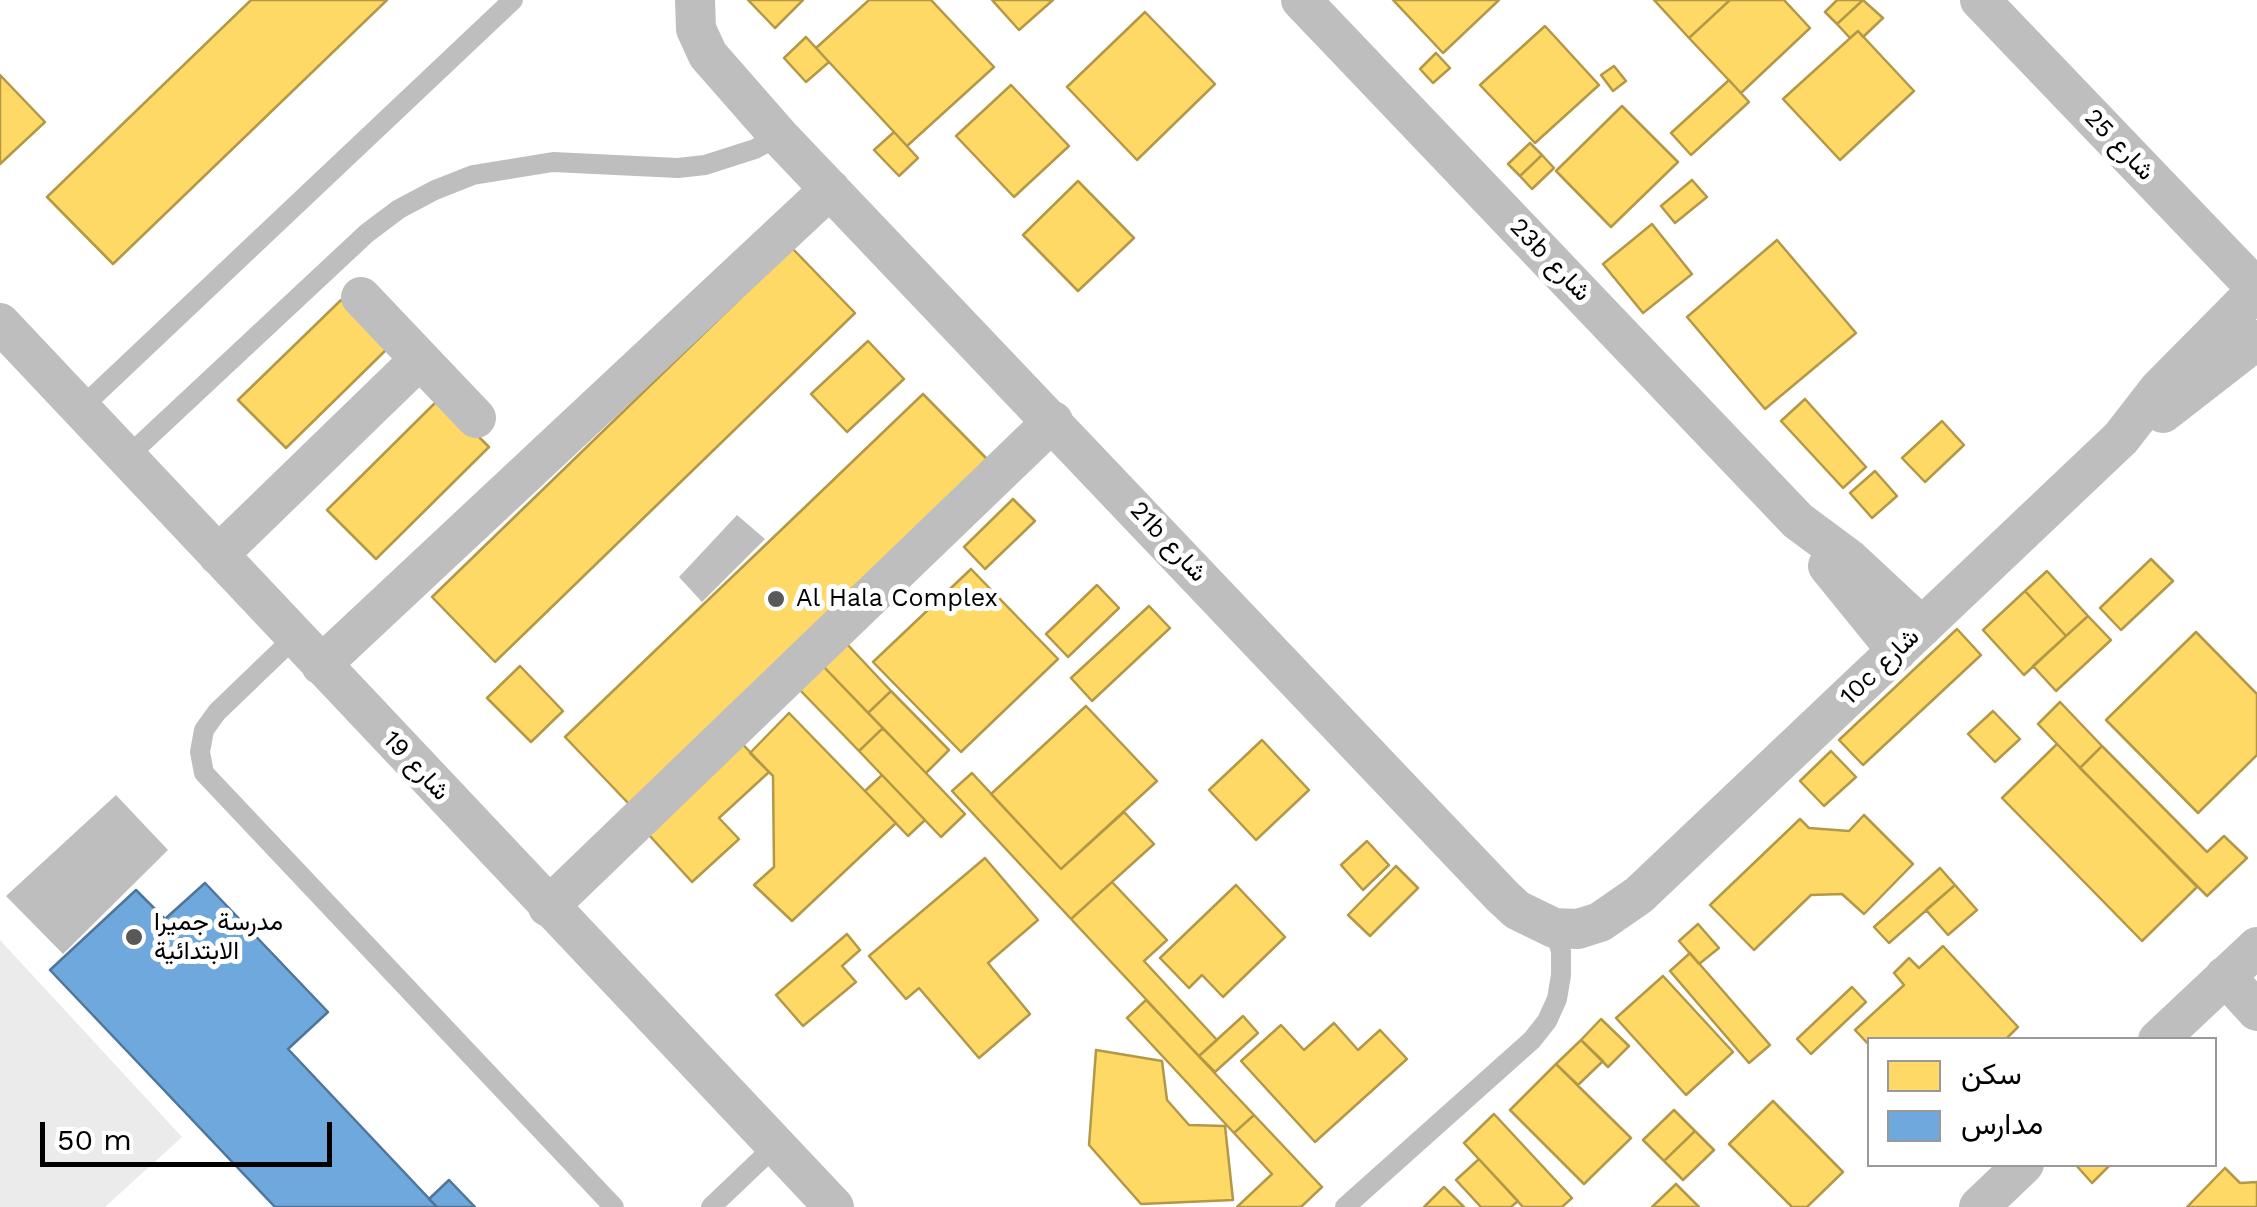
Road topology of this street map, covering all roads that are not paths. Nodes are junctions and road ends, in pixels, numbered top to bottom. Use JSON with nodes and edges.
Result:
{"nodes":[{"id":1,"x":513,"y":0,"type":"edge"},
{"id":2,"x":695,"y":0,"type":"edge"},
{"id":3,"x":1301,"y":0,"type":"edge"},
{"id":4,"x":1980,"y":0,"type":"edge"},
{"id":5,"x":779,"y":136,"type":"junction"},
{"id":6,"x":830,"y":189,"type":"junction"},
{"id":7,"x":2257,"y":290,"type":"edge"},
{"id":8,"x":361,"y":297,"type":"dead end"},
{"id":9,"x":0,"y":323,"type":"edge"},
{"id":10,"x":2257,"y":340,"type":"edge"},
{"id":11,"x":420,"y":360,"type":"junction"},
{"id":12,"x":80,"y":410,"type":"junction"},
{"id":13,"x":476,"y":418,"type":"dead end"},
{"id":14,"x":1053,"y":420,"type":"junction"},
{"id":15,"x":2121,"y":438,"type":"junction"},
{"id":16,"x":126,"y":458,"type":"junction"},
{"id":17,"x":218,"y":556,"type":"junction"},
{"id":18,"x":1910,"y":639,"type":"junction"},
{"id":19,"x":308,"y":651,"type":"junction"},
{"id":20,"x":548,"y":907,"type":"junction"},
{"id":21,"x":1554,"y":928,"type":"junction"},
{"id":22,"x":2247,"y":962,"type":"edge"},
{"id":23,"x":2257,"y":1011,"type":"edge"},
{"id":24,"x":2161,"y":1037,"type":"edge"},
{"id":25,"x":775,"y":1146,"type":"junction"},
{"id":26,"x":2021,"y":1167,"type":"edge"},
{"id":27,"x":614,"y":1207,"type":"edge"},
{"id":28,"x":711,"y":1207,"type":"edge"},
{"id":29,"x":834,"y":1207,"type":"edge"},
{"id":30,"x":1345,"y":1207,"type":"edge"},
{"id":31,"x":1979,"y":1207,"type":"edge"}],
"edges":[{"from":1,"to":12,"type":"lane"},
{"from":2,"to":5,"type":"street","name":"21b شارع"},
{"from":3,"to":18,"type":"street","name":"23b شارع"},
{"from":4,"to":7,"type":"street","name":"شارع 25"},
{"from":5,"to":6,"type":"street","name":"21b شارع"},
{"from":5,"to":16,"type":"lane"},
{"from":6,"to":14,"type":"street","name":"21b شارع"},
{"from":6,"to":19,"type":"street"},
{"from":7,"to":15,"type":"street","name":"10c شارع"},
{"from":8,"to":11,"type":"street"},
{"from":9,"to":12,"type":"street","name":"شارع 19"},
{"from":10,"to":15,"type":"street","name":"10c شارع"},
{"from":11,"to":13,"type":"street"},
{"from":11,"to":17,"type":"street"},
{"from":12,"to":16,"type":"street","name":"شارع 19"},
{"from":14,"to":20,"type":"street"},
{"from":14,"to":21,"type":"street","name":"21b شارع"},
{"from":15,"to":18,"type":"street","name":"10c شارع"},
{"from":16,"to":17,"type":"street","name":"شارع 19"},
{"from":17,"to":19,"type":"street","name":"شارع 19"},
{"from":18,"to":21,"type":"street","name":"10c شارع"},
{"from":19,"to":20,"type":"street","name":"شارع 19"},
{"from":19,"to":27,"type":"lane"},
{"from":20,"to":25,"type":"street","name":"شارع 19"},
{"from":21,"to":30,"type":"lane"},
{"from":22,"to":23,"type":"street"},
{"from":22,"to":24,"type":"street"},
{"from":25,"to":28,"type":"lane"},
{"from":25,"to":29,"type":"street","name":"شارع 19"},
{"from":26,"to":31,"type":"street"}]}
